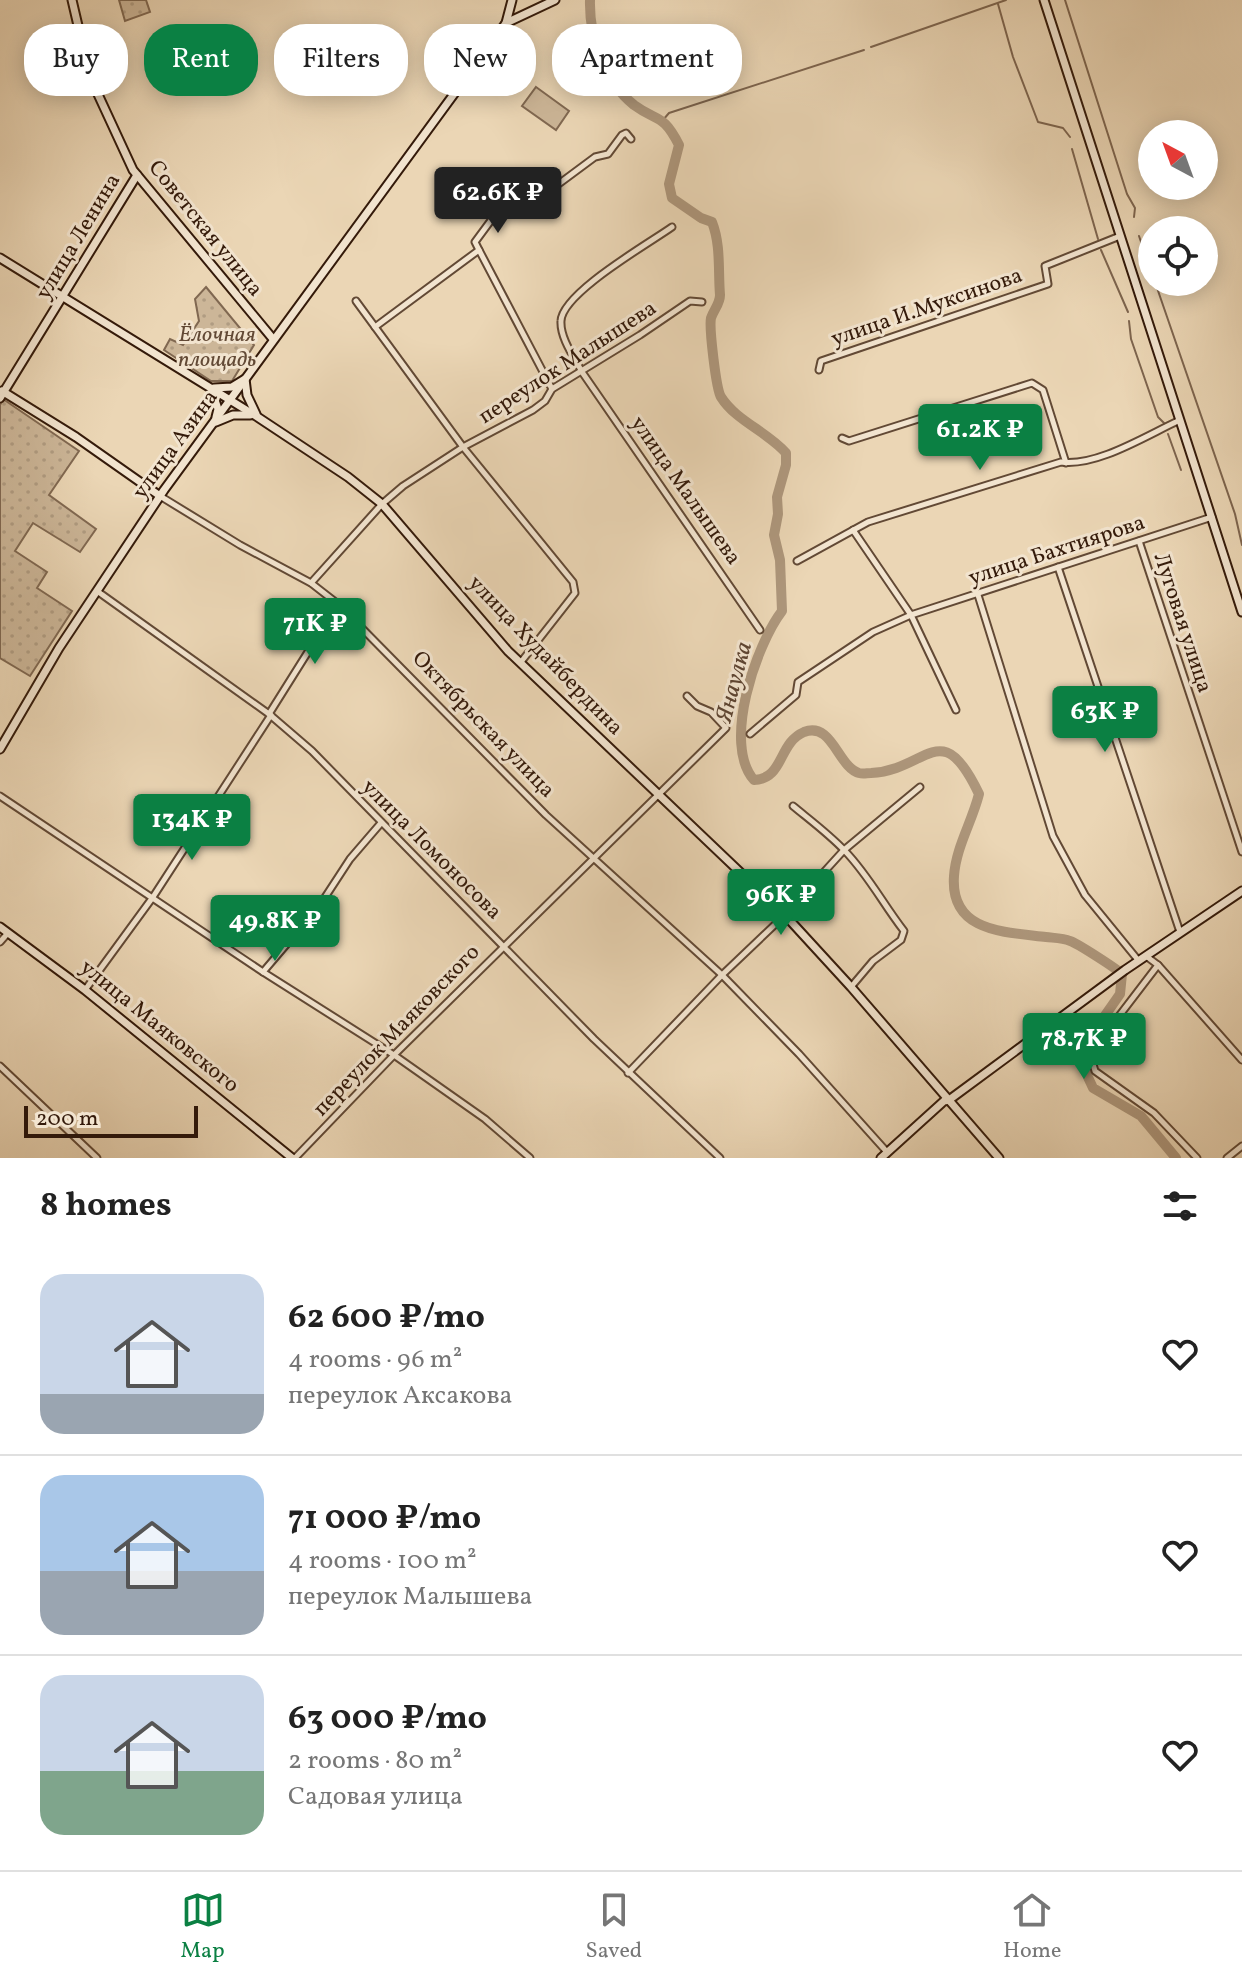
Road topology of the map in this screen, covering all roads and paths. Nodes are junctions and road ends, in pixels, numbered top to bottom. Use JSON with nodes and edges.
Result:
{"nodes":[{"id":1,"x":72,"y":0,"type":"edge"},
{"id":2,"x":512,"y":0,"type":"edge"},
{"id":3,"x":555,"y":0,"type":"edge"},
{"id":4,"x":1044,"y":0,"type":"edge"},
{"id":5,"x":537,"y":2,"type":"edge"},
{"id":6,"x":506,"y":23,"type":"junction"},
{"id":7,"x":631,"y":139,"type":"dead end"},
{"id":8,"x":137,"y":175,"type":"junction"},
{"id":9,"x":672,"y":227,"type":"dead end"},
{"id":10,"x":1120,"y":236,"type":"junction"},
{"id":11,"x":479,"y":250,"type":"junction"},
{"id":12,"x":0,"y":258,"type":"edge"},
{"id":13,"x":64,"y":296,"type":"junction"},
{"id":14,"x":356,"y":301,"type":"dead end"},
{"id":15,"x":702,"y":302,"type":"dead end"},
{"id":16,"x":375,"y":327,"type":"junction"},
{"id":17,"x":273,"y":339,"type":"junction"},
{"id":18,"x":819,"y":370,"type":"dead end"},
{"id":19,"x":582,"y":372,"type":"junction"},
{"id":20,"x":245,"y":379,"type":"junction"},
{"id":21,"x":208,"y":386,"type":"junction"},
{"id":22,"x":552,"y":389,"type":"junction"},
{"id":23,"x":1,"y":393,"type":"edge"},
{"id":24,"x":231,"y":400,"type":"junction"},
{"id":25,"x":256,"y":416,"type":"junction"},
{"id":26,"x":1180,"y":420,"type":"junction"},
{"id":27,"x":213,"y":424,"type":"junction"},
{"id":28,"x":842,"y":438,"type":"dead end"},
{"id":29,"x":463,"y":447,"type":"junction"},
{"id":30,"x":1066,"y":463,"type":"junction"},
{"id":31,"x":160,"y":496,"type":"junction"},
{"id":32,"x":382,"y":504,"type":"junction"},
{"id":33,"x":1212,"y":517,"type":"junction"},
{"id":34,"x":853,"y":530,"type":"junction"},
{"id":35,"x":1139,"y":541,"type":"junction"},
{"id":36,"x":797,"y":561,"type":"dead end"},
{"id":37,"x":1058,"y":567,"type":"junction"},
{"id":38,"x":311,"y":583,"type":"junction"},
{"id":39,"x":97,"y":591,"type":"junction"},
{"id":40,"x":978,"y":595,"type":"junction"},
{"id":41,"x":338,"y":604,"type":"junction"},
{"id":42,"x":1242,"y":612,"type":"edge"},
{"id":43,"x":911,"y":615,"type":"junction"},
{"id":44,"x":760,"y":630,"type":"dead end"},
{"id":45,"x":521,"y":662,"type":"junction"},
{"id":46,"x":687,"y":696,"type":"dead end"},
{"id":47,"x":956,"y":710,"type":"dead end"},
{"id":48,"x":270,"y":714,"type":"junction"},
{"id":49,"x":750,"y":734,"type":"dead end"},
{"id":50,"x":0,"y":749,"type":"edge"},
{"id":51,"x":920,"y":787,"type":"dead end"},
{"id":52,"x":660,"y":795,"type":"junction"},
{"id":53,"x":0,"y":796,"type":"edge"},
{"id":54,"x":793,"y":806,"type":"dead end"},
{"id":55,"x":381,"y":823,"type":"junction"},
{"id":56,"x":844,"y":850,"type":"junction"},
{"id":57,"x":1242,"y":852,"type":"edge"},
{"id":58,"x":593,"y":858,"type":"junction"},
{"id":59,"x":1242,"y":891,"type":"edge"},
{"id":60,"x":153,"y":897,"type":"junction"},
{"id":61,"x":785,"y":915,"type":"junction"},
{"id":62,"x":0,"y":927,"type":"edge"},
{"id":63,"x":1180,"y":932,"type":"junction"},
{"id":64,"x":8,"y":933,"type":"junction"},
{"id":65,"x":0,"y":942,"type":"edge"},
{"id":66,"x":504,"y":946,"type":"junction"},
{"id":67,"x":1142,"y":958,"type":"junction"},
{"id":68,"x":1158,"y":965,"type":"junction"},
{"id":69,"x":263,"y":972,"type":"junction"},
{"id":70,"x":722,"y":975,"type":"junction"},
{"id":71,"x":851,"y":987,"type":"junction"},
{"id":72,"x":85,"y":990,"type":"junction"},
{"id":73,"x":394,"y":1055,"type":"junction"},
{"id":74,"x":1242,"y":1060,"type":"edge"},
{"id":75,"x":0,"y":1066,"type":"edge"},
{"id":76,"x":628,"y":1073,"type":"junction"},
{"id":77,"x":949,"y":1100,"type":"junction"},
{"id":78,"x":1242,"y":1146,"type":"edge"},
{"id":79,"x":884,"y":1155,"type":"edge"},
{"id":80,"x":97,"y":1158,"type":"edge"},
{"id":81,"x":294,"y":1158,"type":"edge"},
{"id":82,"x":530,"y":1158,"type":"edge"},
{"id":83,"x":720,"y":1158,"type":"edge"},
{"id":84,"x":999,"y":1158,"type":"edge"},
{"id":85,"x":1197,"y":1158,"type":"edge"},
{"id":86,"x":1227,"y":1158,"type":"edge"}],
"edges":[{"from":1,"to":8,"type":"street","name":"Советская улица"},
{"from":2,"to":6,"type":"street"},
{"from":3,"to":5,"type":"street","name":"улица Азина"},
{"from":4,"to":10,"type":"street"},
{"from":5,"to":6,"type":"street","name":"улица Азина"},
{"from":6,"to":17,"type":"street","name":"улица Азина"},
{"from":7,"to":11,"type":"street"},
{"from":8,"to":13,"type":"street","name":"улица Ленина"},
{"from":8,"to":17,"type":"street","name":"Советская улица"},
{"from":9,"to":19,"type":"street","name":"улица Малышева"},
{"from":10,"to":18,"type":"street","name":"улица И.Муксинова"},
{"from":10,"to":26,"type":"street"},
{"from":11,"to":16,"type":"street"},
{"from":11,"to":22,"type":"street"},
{"from":12,"to":13,"type":"street","name":"улица Худайбердина"},
{"from":13,"to":21,"type":"street","name":"улица Худайбердина"},
{"from":13,"to":23,"type":"street","name":"улица Ленина"},
{"from":14,"to":16,"type":"street"},
{"from":15,"to":19,"type":"street","name":"переулок Малышева"},
{"from":16,"to":29,"type":"street"},
{"from":17,"to":20,"type":"street","name":"улица Азина"},
{"from":19,"to":22,"type":"street","name":"переулок Малышева"},
{"from":19,"to":44,"type":"street","name":"улица Малышева"},
{"from":20,"to":21,"type":"street"},
{"from":20,"to":24,"type":"street","name":"улица Азина"},
{"from":20,"to":25,"type":"street"},
{"from":21,"to":24,"type":"street","name":"улица Худайбердина"},
{"from":21,"to":27,"type":"street"},
{"from":22,"to":29,"type":"street","name":"переулок Малышева"},
{"from":23,"to":31,"type":"street","name":"Октябрьская улица"},
{"from":24,"to":25,"type":"street","name":"улица Худайбердина"},
{"from":24,"to":27,"type":"street","name":"улица Азина"},
{"from":25,"to":27,"type":"street"},
{"from":25,"to":32,"type":"street","name":"улица Худайбердина"},
{"from":26,"to":30,"type":"street"},
{"from":26,"to":33,"type":"street"},
{"from":27,"to":31,"type":"street","name":"улица Азина"},
{"from":28,"to":30,"type":"street"},
{"from":29,"to":32,"type":"street","name":"переулок Малышева"},
{"from":29,"to":45,"type":"street"},
{"from":30,"to":34,"type":"street"},
{"from":31,"to":38,"type":"street","name":"Октябрьская улица"},
{"from":31,"to":39,"type":"street","name":"улица Азина"},
{"from":32,"to":38,"type":"street","name":"переулок Малышева"},
{"from":32,"to":45,"type":"street","name":"улица Худайбердина"},
{"from":33,"to":35,"type":"street","name":"улица Бахтиярова"},
{"from":33,"to":42,"type":"street"},
{"from":34,"to":36,"type":"street"},
{"from":34,"to":43,"type":"street"},
{"from":35,"to":37,"type":"street","name":"улица Бахтиярова"},
{"from":35,"to":57,"type":"street","name":"Луговая улица"},
{"from":37,"to":40,"type":"street","name":"улица Бахтиярова"},
{"from":37,"to":63,"type":"street"},
{"from":38,"to":41,"type":"street","name":"Октябрьская улица"},
{"from":39,"to":48,"type":"street","name":"улица Ломоносова"},
{"from":39,"to":50,"type":"street","name":"улица Азина"},
{"from":40,"to":43,"type":"street","name":"улица Бахтиярова"},
{"from":40,"to":67,"type":"street"},
{"from":41,"to":48,"type":"street"},
{"from":41,"to":58,"type":"street","name":"Октябрьская улица"},
{"from":43,"to":47,"type":"street"},
{"from":43,"to":49,"type":"street","name":"улица Бахтиярова"},
{"from":45,"to":52,"type":"street","name":"улица Худайбердина"},
{"from":46,"to":52,"type":"street","name":"переулок Маяковского"},
{"from":48,"to":55,"type":"street","name":"улица Ломоносова"},
{"from":48,"to":60,"type":"street"},
{"from":51,"to":56,"type":"street"},
{"from":52,"to":58,"type":"street","name":"переулок Маяковского"},
{"from":52,"to":61,"type":"street","name":"улица Худайбердина"},
{"from":53,"to":60,"type":"street"},
{"from":54,"to":56,"type":"street"},
{"from":55,"to":66,"type":"street","name":"улица Ломоносова"},
{"from":55,"to":69,"type":"street"},
{"from":56,"to":61,"type":"street"},
{"from":56,"to":71,"type":"street"},
{"from":58,"to":66,"type":"street","name":"переулок Маяковского"},
{"from":58,"to":70,"type":"street","name":"Октябрьская улица"},
{"from":59,"to":63,"type":"street"},
{"from":60,"to":69,"type":"street"},
{"from":60,"to":72,"type":"street"},
{"from":61,"to":70,"type":"street"},
{"from":61,"to":71,"type":"street","name":"улица Худайбердина"},
{"from":62,"to":64,"type":"street","name":"улица Маяковского"},
{"from":63,"to":67,"type":"street"},
{"from":64,"to":65,"type":"street"},
{"from":64,"to":72,"type":"street","name":"улица Маяковского"},
{"from":66,"to":73,"type":"street","name":"переулок Маяковского"},
{"from":66,"to":76,"type":"street","name":"улица Ломоносова"},
{"from":67,"to":68,"type":"street"},
{"from":67,"to":77,"type":"street"},
{"from":68,"to":74,"type":"street"},
{"from":68,"to":85,"type":"street"},
{"from":69,"to":73,"type":"street"},
{"from":70,"to":76,"type":"street"},
{"from":70,"to":79,"type":"street","name":"Октябрьская улица"},
{"from":71,"to":77,"type":"street","name":"улица Худайбердина"},
{"from":72,"to":81,"type":"street","name":"улица Маяковского"},
{"from":73,"to":81,"type":"street","name":"переулок Маяковского"},
{"from":73,"to":82,"type":"street"},
{"from":75,"to":80,"type":"street"},
{"from":76,"to":83,"type":"street","name":"улица Ломоносова"},
{"from":77,"to":79,"type":"street"},
{"from":77,"to":84,"type":"street","name":"улица Худайбердина"},
{"from":78,"to":86,"type":"street"}]}
